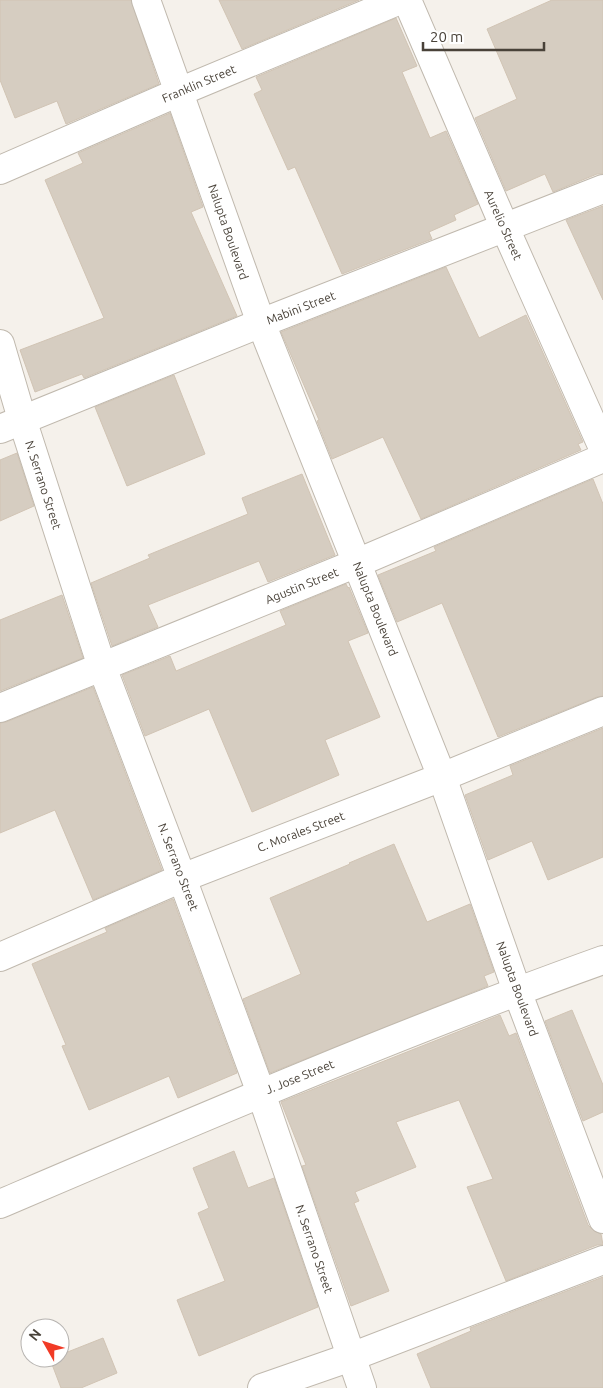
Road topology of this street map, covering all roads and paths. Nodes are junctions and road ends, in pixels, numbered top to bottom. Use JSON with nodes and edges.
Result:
{"nodes":[{"id":1,"x":146,"y":0,"type":"edge"},
{"id":2,"x":400,"y":0,"type":"edge"},
{"id":3,"x":407,"y":0,"type":"edge"},
{"id":4,"x":179,"y":92,"type":"junction"},
{"id":5,"x":0,"y":170,"type":"edge"},
{"id":6,"x":603,"y":189,"type":"edge"},
{"id":7,"x":505,"y":228,"type":"junction"},
{"id":8,"x":261,"y":324,"type":"junction"},
{"id":9,"x":0,"y":344,"type":"edge"},
{"id":10,"x":11,"y":424,"type":"edge"},
{"id":11,"x":603,"y":448,"type":"edge"},
{"id":12,"x":603,"y":458,"type":"edge"},
{"id":13,"x":357,"y":564,"type":"junction"},
{"id":14,"x":102,"y":668,"type":"junction"},
{"id":15,"x":0,"y":708,"type":"edge"},
{"id":16,"x":603,"y":712,"type":"edge"},
{"id":17,"x":442,"y":777,"type":"junction"},
{"id":18,"x":182,"y":878,"type":"junction"},
{"id":19,"x":0,"y":957,"type":"edge"},
{"id":20,"x":603,"y":960,"type":"edge"},
{"id":21,"x":517,"y":991,"type":"junction"},
{"id":22,"x":261,"y":1093,"type":"junction"},
{"id":23,"x":0,"y":1204,"type":"edge"},
{"id":24,"x":603,"y":1219,"type":"edge"},
{"id":25,"x":603,"y":1260,"type":"edge"},
{"id":26,"x":351,"y":1357,"type":"junction"},
{"id":27,"x":262,"y":1388,"type":"edge"},
{"id":28,"x":362,"y":1388,"type":"edge"}],
"edges":[{"from":1,"to":4,"type":"street","name":"Nalupta Boulevard"},
{"from":2,"to":4,"type":"street","name":"Franklin Street"},
{"from":3,"to":7,"type":"street","name":"Aurelio Street"},
{"from":4,"to":5,"type":"street","name":"Franklin Street"},
{"from":4,"to":8,"type":"street","name":"Nalupta Boulevard"},
{"from":6,"to":7,"type":"street","name":"Mabini Street"},
{"from":7,"to":8,"type":"street","name":"Mabini Street"},
{"from":7,"to":11,"type":"street","name":"Aurelio Street"},
{"from":8,"to":10,"type":"street","name":"Mabini Street"},
{"from":8,"to":13,"type":"street","name":"Nalupta Boulevard"},
{"from":9,"to":10,"type":"street","name":"N. Serrano Street"},
{"from":10,"to":14,"type":"street","name":"N. Serrano Street"},
{"from":12,"to":13,"type":"street","name":"Agustin Street"},
{"from":13,"to":14,"type":"street","name":"Agustin Street"},
{"from":13,"to":17,"type":"street","name":"Nalupta Boulevard"},
{"from":14,"to":15,"type":"street","name":"Agustin Street"},
{"from":14,"to":18,"type":"street","name":"N. Serrano Street"},
{"from":16,"to":17,"type":"street","name":"C. Morales Street"},
{"from":17,"to":18,"type":"street","name":"C. Morales Street"},
{"from":17,"to":21,"type":"street","name":"Nalupta Boulevard"},
{"from":18,"to":19,"type":"street","name":"C. Morales Street"},
{"from":18,"to":22,"type":"street","name":"N. Serrano Street"},
{"from":20,"to":21,"type":"street","name":"J. Jose Street"},
{"from":21,"to":22,"type":"street","name":"J. Jose Street"},
{"from":21,"to":24,"type":"street","name":"Nalupta Boulevard"},
{"from":22,"to":23,"type":"street","name":"J. Jose Street"},
{"from":22,"to":26,"type":"street","name":"N. Serrano Street"},
{"from":25,"to":26,"type":"street"},
{"from":26,"to":27,"type":"street"},
{"from":26,"to":28,"type":"street","name":"N. Serrano Street"}]}
